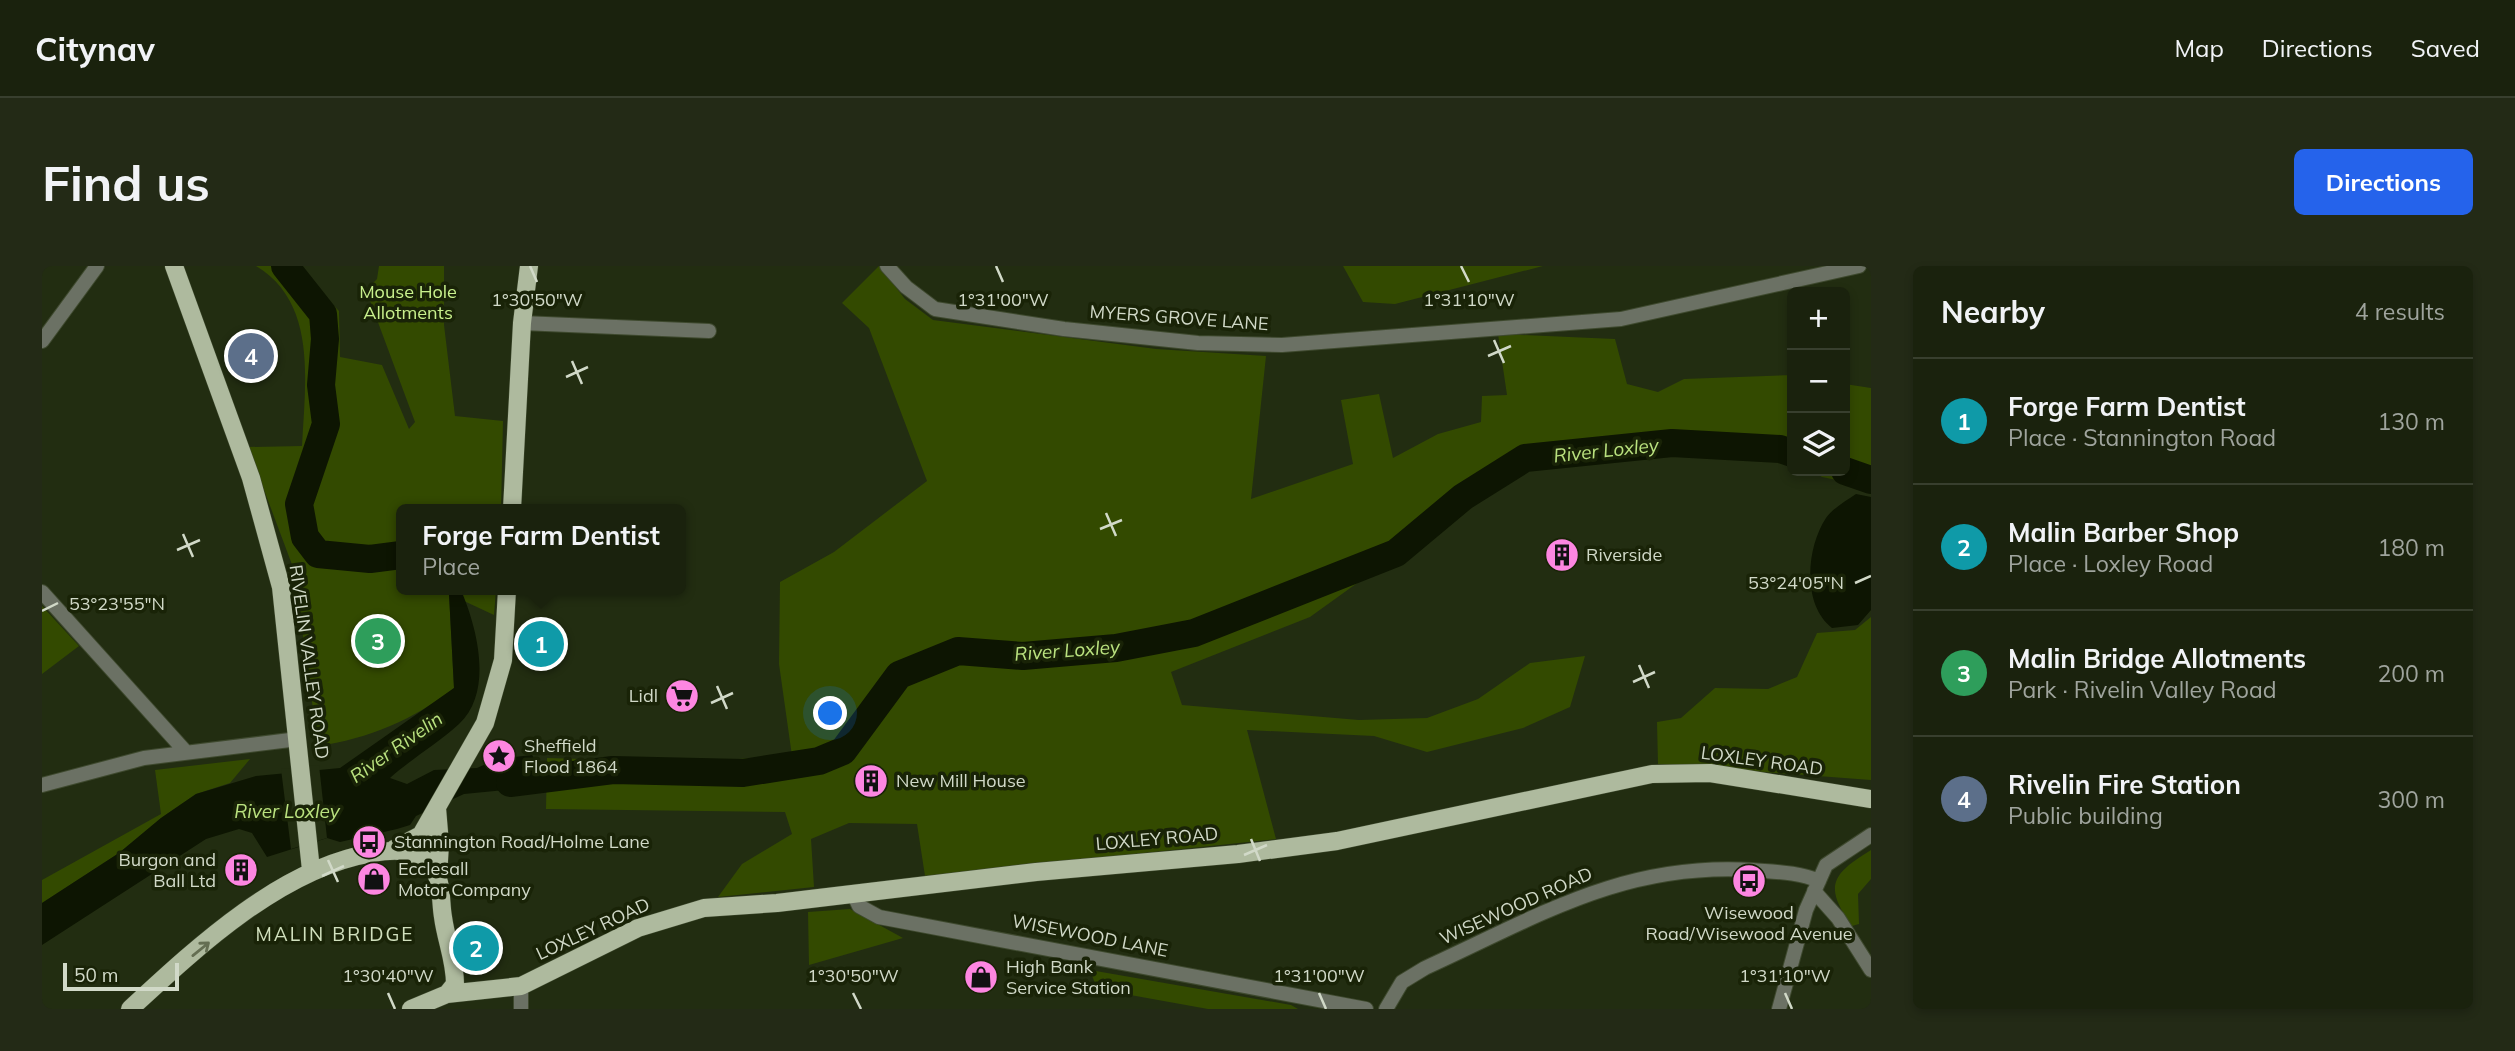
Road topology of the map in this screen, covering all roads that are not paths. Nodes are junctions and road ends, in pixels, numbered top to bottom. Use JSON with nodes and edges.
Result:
{"nodes":[{"id":1,"x":97,"y":266,"type":"edge"},
{"id":2,"x":174,"y":266,"type":"edge"},
{"id":3,"x":529,"y":266,"type":"edge"},
{"id":4,"x":887,"y":266,"type":"edge"},
{"id":5,"x":1858,"y":266,"type":"edge"},
{"id":6,"x":522,"y":323,"type":"junction"},
{"id":7,"x":709,"y":331,"type":"dead end"},
{"id":8,"x":42,"y":341,"type":"edge"},
{"id":9,"x":512,"y":504,"type":"edge"},
{"id":10,"x":42,"y":592,"type":"edge"},
{"id":11,"x":507,"y":595,"type":"edge"},
{"id":12,"x":298,"y":739,"type":"junction"},
{"id":13,"x":185,"y":751,"type":"junction"},
{"id":14,"x":42,"y":785,"type":"edge"},
{"id":15,"x":1871,"y":799,"type":"edge"},
{"id":16,"x":437,"y":808,"type":"junction"},
{"id":17,"x":1871,"y":835,"type":"edge"},
{"id":18,"x":394,"y":849,"type":"junction"},
{"id":19,"x":312,"y":870,"type":"junction"},
{"id":20,"x":438,"y":877,"type":"junction"},
{"id":21,"x":1817,"y":886,"type":"junction"},
{"id":22,"x":853,"y":893,"type":"junction"},
{"id":23,"x":455,"y":961,"type":"junction"},
{"id":24,"x":1871,"y":970,"type":"edge"},
{"id":25,"x":521,"y":986,"type":"junction"},
{"id":26,"x":498,"y":988,"type":"junction"},
{"id":27,"x":447,"y":994,"type":"junction"},
{"id":28,"x":1326,"y":1005,"type":"edge"},
{"id":29,"x":130,"y":1009,"type":"edge"},
{"id":30,"x":411,"y":1009,"type":"edge"},
{"id":31,"x":521,"y":1009,"type":"edge"},
{"id":32,"x":1366,"y":1009,"type":"edge"},
{"id":33,"x":1386,"y":1009,"type":"edge"},
{"id":34,"x":1779,"y":1009,"type":"edge"}],
"edges":[{"from":1,"to":8,"type":"street"},
{"from":2,"to":12,"type":"main road","name":"RIVELIN VALLEY ROAD"},
{"from":3,"to":6,"type":"main road"},
{"from":4,"to":5,"type":"street","name":"MYERS GROVE LANE"},
{"from":6,"to":7,"type":"street"},
{"from":6,"to":9,"type":"main road"},
{"from":10,"to":13,"type":"street"},
{"from":11,"to":16,"type":"main road"},
{"from":12,"to":13,"type":"street"},
{"from":12,"to":19,"type":"main road","name":"RIVELIN VALLEY ROAD"},
{"from":13,"to":14,"type":"street"},
{"from":15,"to":22,"type":"main road","name":"LOXLEY ROAD"},
{"from":16,"to":18,"type":"main road"},
{"from":16,"to":20,"type":"main road"},
{"from":17,"to":21,"type":"street"},
{"from":18,"to":19,"type":"main road"},
{"from":18,"to":20,"type":"main road"},
{"from":29,"to":19,"type":"main road","one_way":true},
{"from":20,"to":23,"type":"main road"},
{"from":21,"to":24,"type":"street"},
{"from":21,"to":33,"type":"street","name":"WISEWOOD ROAD"},
{"from":21,"to":34,"type":"street"},
{"from":22,"to":25,"type":"main road","name":"LOXLEY ROAD"},
{"from":22,"to":28,"type":"street","name":"WISEWOOD LANE"},
{"from":23,"to":26,"type":"main road"},
{"from":23,"to":27,"type":"main road"},
{"from":25,"to":26,"type":"main road","name":"LOXLEY ROAD"},
{"from":25,"to":31,"type":"street"},
{"from":26,"to":27,"type":"main road","name":"LOXLEY ROAD"},
{"from":27,"to":30,"type":"main road","name":"LOXLEY ROAD"},
{"from":28,"to":32,"type":"street","name":"WISEWOOD LANE"}]}
